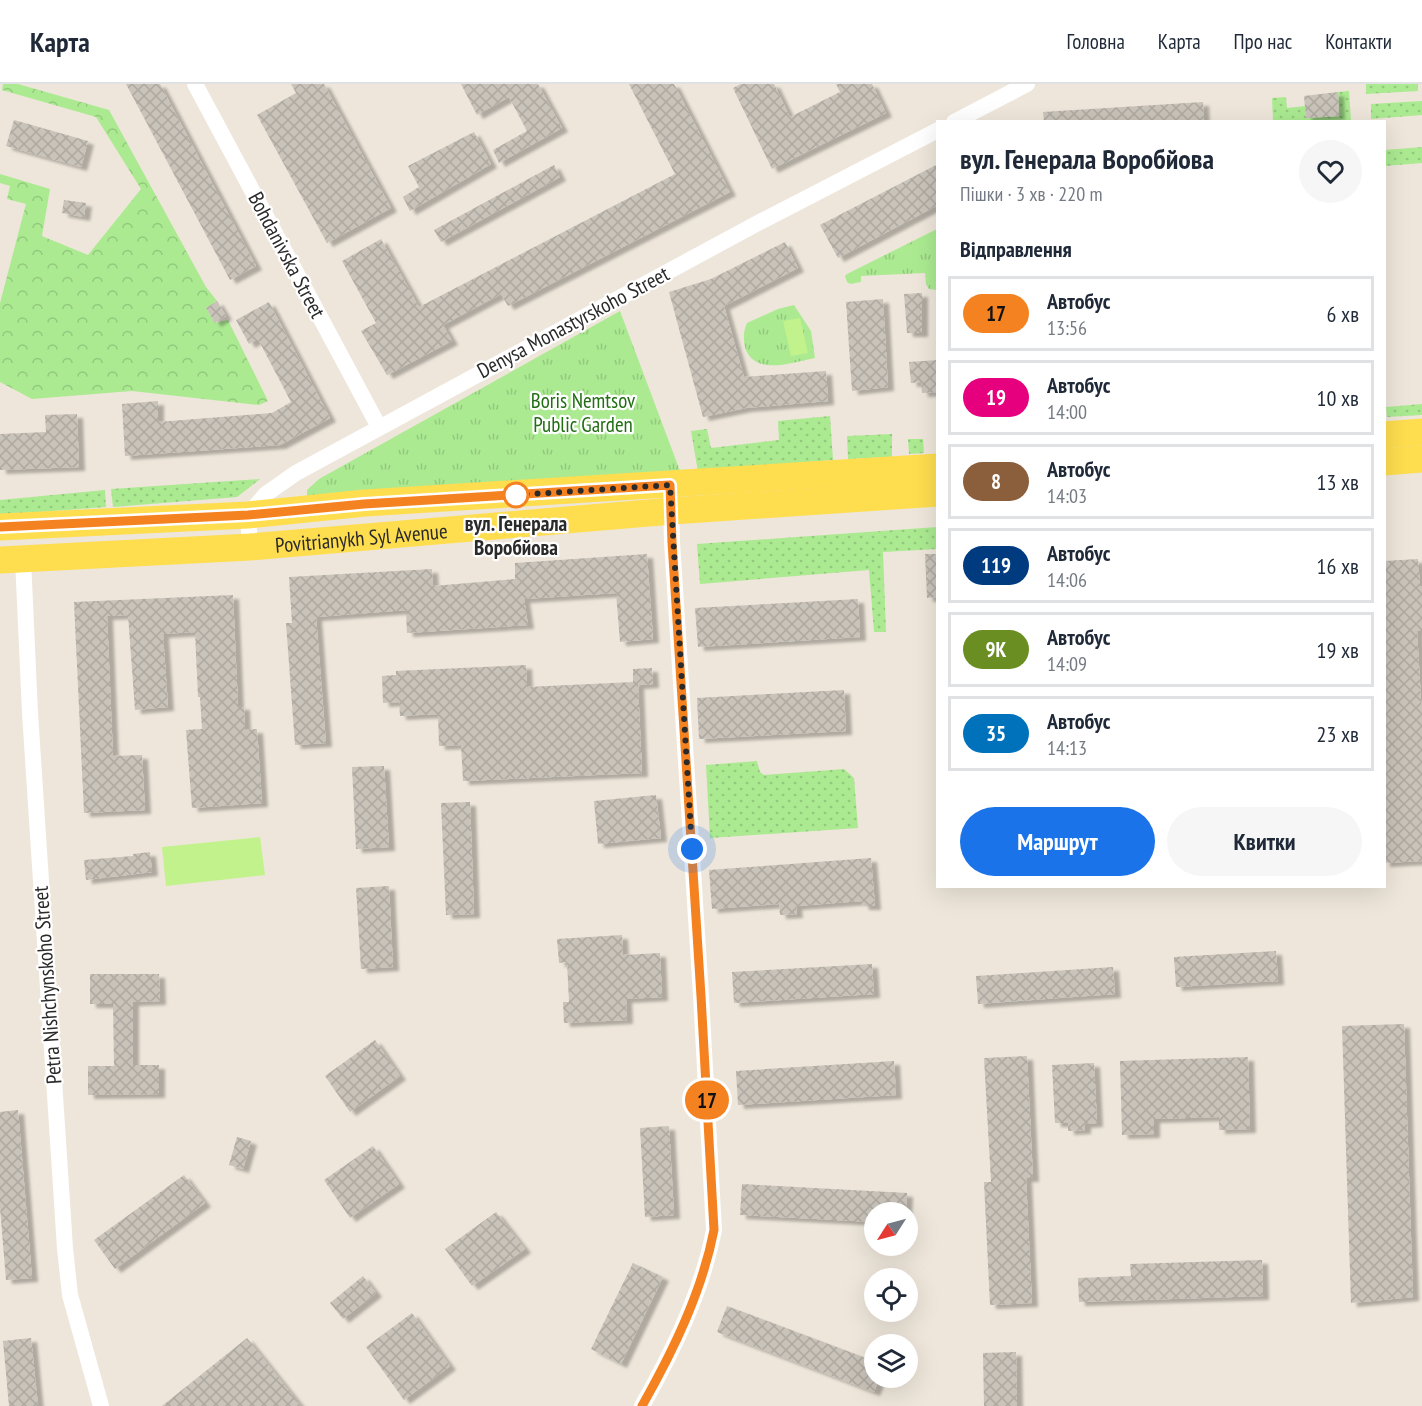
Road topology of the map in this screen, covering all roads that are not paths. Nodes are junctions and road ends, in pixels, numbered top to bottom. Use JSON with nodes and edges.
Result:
{"nodes":[{"id":1,"x":195,"y":84,"type":"edge"},
{"id":2,"x":1027,"y":84,"type":"edge"},
{"id":3,"x":958,"y":120,"type":"edge"},
{"id":4,"x":936,"y":131,"type":"edge"},
{"id":5,"x":379,"y":427,"type":"junction"},
{"id":6,"x":1422,"y":432,"type":"edge"},
{"id":7,"x":1386,"y":435,"type":"edge"},
{"id":8,"x":1422,"y":459,"type":"edge"},
{"id":9,"x":1386,"y":462,"type":"edge"},
{"id":10,"x":936,"y":467,"type":"edge"},
{"id":11,"x":936,"y":493,"type":"edge"},
{"id":12,"x":671,"y":498,"type":"junction"},
{"id":13,"x":248,"y":515,"type":"junction"},
{"id":14,"x":0,"y":527,"type":"edge"},
{"id":15,"x":250,"y":547,"type":"junction"},
{"id":16,"x":11,"y":560,"type":"edge"},
{"id":17,"x":101,"y":1406,"type":"edge"},
{"id":18,"x":642,"y":1406,"type":"edge"}],
"edges":[{"from":1,"to":5,"type":"street","name":"Bohdanivska Street"},
{"from":2,"to":3,"type":"street"},
{"from":4,"to":5,"type":"street","name":"Denysa Monastyrskoho Street"},
{"from":5,"to":13,"type":"street","name":"Denysa Monastyrskoho Street"},
{"from":6,"to":7,"type":"main road"},
{"from":8,"to":9,"type":"main road"},
{"from":10,"to":12,"type":"main road","name":"Povitrianykh Syl Avenue"},
{"from":11,"to":12,"type":"main road","name":"Povitrianykh Syl Avenue"},
{"from":12,"to":13,"type":"main road","name":"Povitrianykh Syl Avenue"},
{"from":12,"to":15,"type":"main road","name":"Povitrianykh Syl Avenue"},
{"from":12,"to":18,"type":"street"},
{"from":13,"to":14,"type":"main road","name":"Povitrianykh Syl Avenue"},
{"from":13,"to":15,"type":"street"},
{"from":15,"to":16,"type":"main road","name":"Povitrianykh Syl Avenue"},
{"from":16,"to":17,"type":"street","name":"Petra Nishchynskoho Street"}]}
